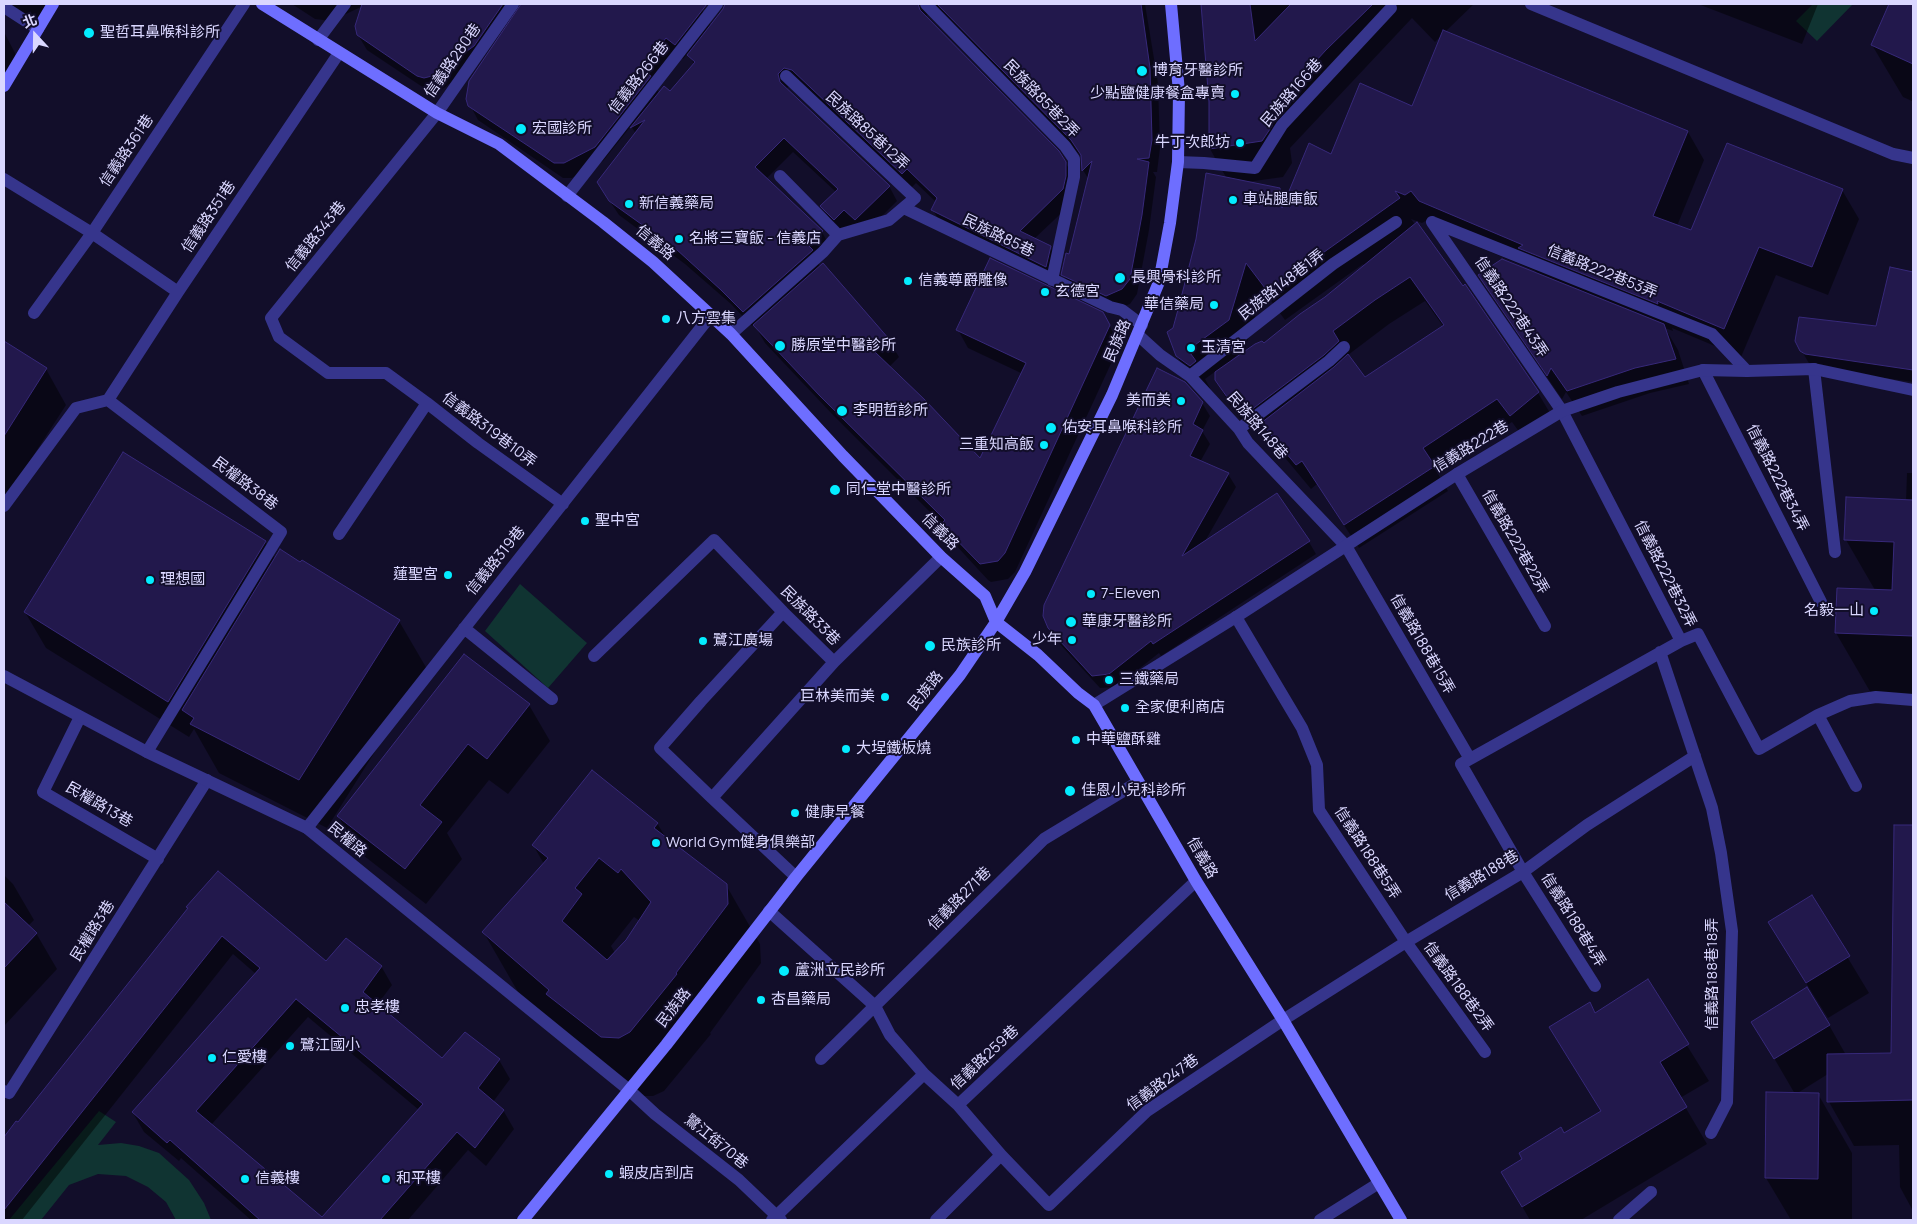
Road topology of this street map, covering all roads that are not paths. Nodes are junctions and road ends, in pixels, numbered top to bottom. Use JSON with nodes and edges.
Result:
{"nodes":[{"id":1,"x":53,"y":4,"type":"edge"},
{"id":2,"x":244,"y":4,"type":"edge"},
{"id":3,"x":262,"y":4,"type":"edge"},
{"id":4,"x":345,"y":4,"type":"edge"},
{"id":5,"x":513,"y":4,"type":"edge"},
{"id":6,"x":717,"y":4,"type":"edge"},
{"id":7,"x":926,"y":4,"type":"edge"},
{"id":8,"x":1171,"y":4,"type":"edge"},
{"id":9,"x":1531,"y":4,"type":"edge"},
{"id":10,"x":4,"y":7,"type":"edge"},
{"id":11,"x":1391,"y":8,"type":"dead end"},
{"id":12,"x":38,"y":29,"type":"junction"},
{"id":13,"x":318,"y":40,"type":"junction"},
{"id":14,"x":339,"y":53,"type":"junction"},
{"id":15,"x":786,"y":76,"type":"dead end"},
{"id":16,"x":4,"y":86,"type":"edge"},
{"id":17,"x":437,"y":113,"type":"junction"},
{"id":18,"x":1913,"y":158,"type":"edge"},
{"id":19,"x":1178,"y":162,"type":"junction"},
{"id":20,"x":780,"y":176,"type":"dead end"},
{"id":21,"x":4,"y":179,"type":"edge"},
{"id":22,"x":567,"y":196,"type":"junction"},
{"id":23,"x":904,"y":208,"type":"junction"},
{"id":24,"x":1396,"y":222,"type":"dead end"},
{"id":25,"x":1432,"y":222,"type":"joint"},
{"id":26,"x":92,"y":233,"type":"junction"},
{"id":27,"x":838,"y":235,"type":"junction"},
{"id":28,"x":1052,"y":280,"type":"junction"},
{"id":29,"x":178,"y":292,"type":"junction"},
{"id":30,"x":34,"y":313,"type":"dead end"},
{"id":31,"x":711,"y":315,"type":"junction"},
{"id":32,"x":1140,"y":330,"type":"junction"},
{"id":33,"x":731,"y":334,"type":"junction"},
{"id":34,"x":1344,"y":347,"type":"dead end"},
{"id":35,"x":1814,"y":369,"type":"junction"},
{"id":36,"x":1704,"y":370,"type":"junction"},
{"id":37,"x":1747,"y":371,"type":"junction"},
{"id":38,"x":1190,"y":376,"type":"junction"},
{"id":39,"x":1913,"y":390,"type":"edge"},
{"id":40,"x":108,"y":400,"type":"junction"},
{"id":41,"x":428,"y":403,"type":"junction"},
{"id":42,"x":1562,"y":411,"type":"junction"},
{"id":43,"x":1239,"y":429,"type":"junction"},
{"id":44,"x":1457,"y":474,"type":"junction"},
{"id":45,"x":563,"y":504,"type":"junction"},
{"id":46,"x":4,"y":506,"type":"edge"},
{"id":47,"x":339,"y":534,"type":"dead end"},
{"id":48,"x":1346,"y":546,"type":"junction"},
{"id":49,"x":1835,"y":552,"type":"dead end"},
{"id":50,"x":942,"y":557,"type":"junction"},
{"id":51,"x":1821,"y":602,"type":"dead end"},
{"id":52,"x":783,"y":612,"type":"junction"},
{"id":53,"x":1236,"y":617,"type":"junction"},
{"id":54,"x":996,"y":622,"type":"junction"},
{"id":55,"x":1545,"y":626,"type":"dead end"},
{"id":56,"x":464,"y":628,"type":"junction"},
{"id":57,"x":1681,"y":641,"type":"junction"},
{"id":58,"x":1660,"y":652,"type":"junction"},
{"id":59,"x":594,"y":656,"type":"dead end"},
{"id":60,"x":834,"y":662,"type":"junction"},
{"id":61,"x":4,"y":676,"type":"edge"},
{"id":62,"x":552,"y":699,"type":"dead end"},
{"id":63,"x":1913,"y":700,"type":"edge"},
{"id":64,"x":1094,"y":705,"type":"junction"},
{"id":65,"x":1818,"y":715,"type":"junction"},
{"id":66,"x":80,"y":717,"type":"junction"},
{"id":67,"x":147,"y":752,"type":"junction"},
{"id":68,"x":1695,"y":756,"type":"junction"},
{"id":69,"x":1470,"y":759,"type":"junction"},
{"id":70,"x":207,"y":780,"type":"junction"},
{"id":71,"x":1138,"y":782,"type":"junction"},
{"id":72,"x":1856,"y":786,"type":"dead end"},
{"id":73,"x":712,"y":798,"type":"junction"},
{"id":74,"x":307,"y":828,"type":"junction"},
{"id":75,"x":158,"y":859,"type":"junction"},
{"id":76,"x":1523,"y":872,"type":"junction"},
{"id":77,"x":796,"y":877,"type":"junction"},
{"id":78,"x":1196,"y":881,"type":"junction"},
{"id":79,"x":769,"y":911,"type":"junction"},
{"id":80,"x":1406,"y":942,"type":"junction"},
{"id":81,"x":1595,"y":986,"type":"dead end"},
{"id":82,"x":875,"y":1006,"type":"junction"},
{"id":83,"x":1283,"y":1020,"type":"junction"},
{"id":84,"x":1484,"y":1052,"type":"dead end"},
{"id":85,"x":821,"y":1059,"type":"dead end"},
{"id":86,"x":924,"y":1074,"type":"junction"},
{"id":87,"x":628,"y":1090,"type":"junction"},
{"id":88,"x":4,"y":1091,"type":"edge"},
{"id":89,"x":958,"y":1105,"type":"junction"},
{"id":90,"x":1712,"y":1133,"type":"dead end"},
{"id":91,"x":1001,"y":1155,"type":"junction"},
{"id":92,"x":1379,"y":1183,"type":"junction"},
{"id":93,"x":1651,"y":1192,"type":"dead end"},
{"id":94,"x":776,"y":1219,"type":"edge"},
{"id":95,"x":523,"y":1220,"type":"edge"},
{"id":96,"x":936,"y":1220,"type":"edge"},
{"id":97,"x":1320,"y":1220,"type":"edge"},
{"id":98,"x":1401,"y":1220,"type":"edge"},
{"id":99,"x":1619,"y":1220,"type":"edge"}],
"edges":[{"from":1,"to":12,"type":"street"},
{"from":2,"to":26,"type":"street","name":"信義路361巷"},
{"from":3,"to":13,"type":"street","name":"信義路"},
{"from":4,"to":13,"type":"street"},
{"from":5,"to":17,"type":"street","name":"信義路280巷"},
{"from":6,"to":22,"type":"street","name":"信義路266巷"},
{"from":7,"to":28,"type":"street","name":"民族路85巷2弄"},
{"from":8,"to":19,"type":"street","name":"民族路"},
{"from":9,"to":18,"type":"street"},
{"from":10,"to":12,"type":"street"},
{"from":11,"to":19,"type":"street","name":"民族路166巷"},
{"from":12,"to":16,"type":"street"},
{"from":13,"to":14,"type":"street","name":"信義路"},
{"from":14,"to":17,"type":"street","name":"信義路"},
{"from":14,"to":29,"type":"street","name":"信義路351巷"},
{"from":15,"to":23,"type":"street","name":"民族路85巷12弄"},
{"from":17,"to":22,"type":"street","name":"信義路"},
{"from":17,"to":41,"type":"street","name":"信義路343巷"},
{"from":19,"to":32,"type":"street","name":"民族路"},
{"from":20,"to":27,"type":"street"},
{"from":21,"to":26,"type":"street"},
{"from":22,"to":31,"type":"street","name":"信義路"},
{"from":23,"to":27,"type":"street"},
{"from":23,"to":28,"type":"street","name":"民族路85巷"},
{"from":24,"to":38,"type":"street","name":"民族路148巷1弄"},
{"from":25,"to":37,"type":"street","name":"信義路222巷53弄"},
{"from":25,"to":42,"type":"street","name":"信義路222巷43弄"},
{"from":26,"to":29,"type":"street"},
{"from":26,"to":30,"type":"street","name":"信義路361巷"},
{"from":27,"to":33,"type":"street"},
{"from":28,"to":32,"type":"street","name":"民族路85巷"},
{"from":29,"to":40,"type":"street","name":"信義路351巷"},
{"from":31,"to":33,"type":"street","name":"信義路"},
{"from":31,"to":45,"type":"street","name":"信義路319巷"},
{"from":32,"to":38,"type":"street","name":"民族路148巷"},
{"from":32,"to":54,"type":"street","name":"民族路"},
{"from":33,"to":50,"type":"street","name":"信義路"},
{"from":34,"to":43,"type":"street"},
{"from":35,"to":37,"type":"street","name":"信義路222巷"},
{"from":35,"to":39,"type":"street","name":"信義路222巷"},
{"from":35,"to":49,"type":"street"},
{"from":36,"to":37,"type":"street","name":"信義路222巷"},
{"from":36,"to":42,"type":"street","name":"信義路222巷"},
{"from":36,"to":51,"type":"street","name":"信義路222巷34弄"},
{"from":38,"to":43,"type":"street","name":"民族路148巷"},
{"from":40,"to":46,"type":"street"},
{"from":40,"to":67,"type":"street","name":"民權路38巷"},
{"from":41,"to":45,"type":"street","name":"信義路319巷10弄"},
{"from":41,"to":47,"type":"street","name":"信義路319巷10弄"},
{"from":42,"to":44,"type":"street","name":"信義路222巷"},
{"from":42,"to":57,"type":"street","name":"信義路222巷32弄"},
{"from":43,"to":48,"type":"street","name":"民族路148巷"},
{"from":44,"to":48,"type":"street","name":"信義路222巷"},
{"from":44,"to":55,"type":"street","name":"信義路222巷22弄"},
{"from":45,"to":56,"type":"street","name":"信義路319巷"},
{"from":48,"to":53,"type":"street","name":"信義路222巷"},
{"from":48,"to":69,"type":"street","name":"信義路188巷15弄"},
{"from":50,"to":54,"type":"street","name":"信義路"},
{"from":50,"to":60,"type":"street"},
{"from":52,"to":59,"type":"street","name":"民族路33巷"},
{"from":52,"to":60,"type":"street","name":"民族路33巷"},
{"from":52,"to":73,"type":"street"},
{"from":53,"to":64,"type":"street","name":"信義路222巷"},
{"from":53,"to":80,"type":"street","name":"信義路188巷5弄"},
{"from":54,"to":64,"type":"street","name":"信義路"},
{"from":54,"to":77,"type":"street","name":"民族路"},
{"from":56,"to":62,"type":"street"},
{"from":56,"to":74,"type":"street","name":"信義路319巷"},
{"from":57,"to":58,"type":"street"},
{"from":57,"to":65,"type":"street","name":"信義路222巷32弄"},
{"from":58,"to":68,"type":"street","name":"信義路188巷18弄"},
{"from":58,"to":69,"type":"street"},
{"from":60,"to":73,"type":"street","name":"民族路33巷"},
{"from":61,"to":66,"type":"street","name":"民權路"},
{"from":63,"to":65,"type":"street"},
{"from":64,"to":71,"type":"street","name":"信義路"},
{"from":65,"to":72,"type":"street"},
{"from":66,"to":67,"type":"street","name":"民權路"},
{"from":66,"to":75,"type":"street","name":"民權路13巷"},
{"from":67,"to":70,"type":"street","name":"民權路"},
{"from":68,"to":76,"type":"street","name":"信義路188巷"},
{"from":68,"to":90,"type":"street","name":"信義路188巷18弄"},
{"from":69,"to":76,"type":"street"},
{"from":70,"to":74,"type":"street","name":"民權路"},
{"from":70,"to":75,"type":"street","name":"民權路3巷"},
{"from":71,"to":78,"type":"street","name":"信義路"},
{"from":71,"to":82,"type":"street","name":"信義路271巷"},
{"from":73,"to":77,"type":"street"},
{"from":74,"to":87,"type":"street","name":"民權路"},
{"from":75,"to":88,"type":"street","name":"民權路3巷"},
{"from":76,"to":80,"type":"street","name":"信義路188巷"},
{"from":76,"to":81,"type":"street","name":"信義路188巷4弄"},
{"from":77,"to":79,"type":"street","name":"民族路"},
{"from":78,"to":83,"type":"street","name":"信義路"},
{"from":78,"to":89,"type":"street","name":"信義路259巷"},
{"from":79,"to":82,"type":"street"},
{"from":79,"to":87,"type":"street","name":"民族路"},
{"from":80,"to":83,"type":"street","name":"信義路188巷"},
{"from":80,"to":84,"type":"street","name":"信義路188巷2弄"},
{"from":82,"to":85,"type":"street","name":"信義路271巷"},
{"from":82,"to":86,"type":"street","name":"信義路259巷"},
{"from":83,"to":91,"type":"street","name":"信義路247巷"},
{"from":83,"to":92,"type":"street","name":"信義路"},
{"from":86,"to":89,"type":"street","name":"信義路259巷"},
{"from":86,"to":94,"type":"street"},
{"from":87,"to":94,"type":"street","name":"鷺江街70巷"},
{"from":87,"to":95,"type":"street","name":"民族路"},
{"from":89,"to":91,"type":"street"},
{"from":91,"to":96,"type":"street"},
{"from":92,"to":97,"type":"street"},
{"from":92,"to":98,"type":"street","name":"信義路"},
{"from":93,"to":99,"type":"street"}]}
